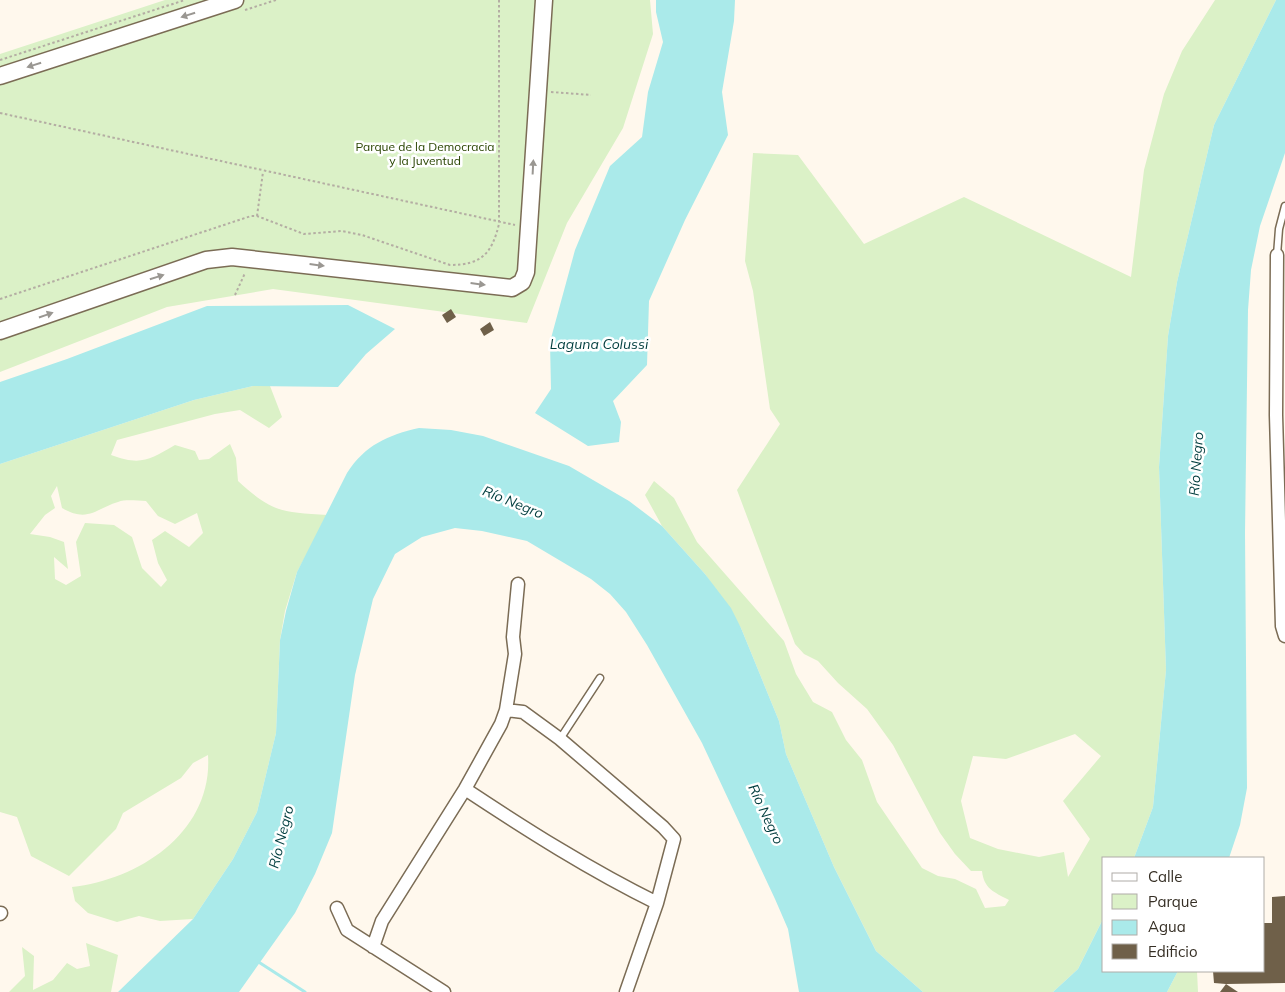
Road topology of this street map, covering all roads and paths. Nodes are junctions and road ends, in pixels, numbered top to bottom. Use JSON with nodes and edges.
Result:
{"nodes":[{"id":1,"x":185,"y":0,"type":"edge"},
{"id":2,"x":235,"y":0,"type":"edge"},
{"id":3,"x":499,"y":0,"type":"edge"},
{"id":4,"x":544,"y":0,"type":"edge"},
{"id":5,"x":0,"y":60,"type":"edge"},
{"id":6,"x":0,"y":76,"type":"edge"},
{"id":7,"x":537,"y":91,"type":"junction"},
{"id":8,"x":591,"y":95,"type":"dead end"},
{"id":9,"x":0,"y":114,"type":"edge"},
{"id":10,"x":263,"y":172,"type":"junction"},
{"id":11,"x":1285,"y":206,"type":"edge"},
{"id":12,"x":257,"y":216,"type":"dead end"},
{"id":13,"x":499,"y":224,"type":"junction"},
{"id":14,"x":530,"y":227,"type":"junction"},
{"id":15,"x":1277,"y":255,"type":"joint"},
{"id":16,"x":252,"y":258,"type":"junction"},
{"id":17,"x":235,"y":296,"type":"dead end"},
{"id":18,"x":0,"y":331,"type":"edge"},
{"id":19,"x":1280,"y":415,"type":"edge"},
{"id":20,"x":518,"y":584,"type":"dead end"},
{"id":21,"x":1285,"y":636,"type":"edge"},
{"id":22,"x":600,"y":678,"type":"dead end"},
{"id":23,"x":506,"y":710,"type":"junction"},
{"id":24,"x":560,"y":739,"type":"junction"},
{"id":25,"x":465,"y":789,"type":"junction"},
{"id":26,"x":657,"y":903,"type":"junction"},
{"id":27,"x":337,"y":908,"type":"dead end"},
{"id":28,"x":373,"y":947,"type":"junction"},
{"id":29,"x":444,"y":992,"type":"edge"},
{"id":30,"x":626,"y":992,"type":"edge"}],
"edges":[{"from":1,"to":5,"type":"path"},
{"from":2,"to":6,"type":"street","one_way":true},
{"from":3,"to":13,"type":"path"},
{"from":4,"to":7,"type":"street"},
{"from":7,"to":8,"type":"path"},
{"from":14,"to":7,"type":"street","one_way":true},
{"from":9,"to":10,"type":"path"},
{"from":10,"to":12,"type":"path"},
{"from":10,"to":13,"type":"path"},
{"from":11,"to":15,"type":"lane"},
{"from":13,"to":14,"type":"path"},
{"from":16,"to":14,"type":"street","one_way":true},
{"from":15,"to":19,"type":"street"},
{"from":16,"to":17,"type":"path"},
{"from":18,"to":16,"type":"street","one_way":true},
{"from":19,"to":21,"type":"street"},
{"from":20,"to":23,"type":"street"},
{"from":22,"to":24,"type":"lane"},
{"from":23,"to":24,"type":"street"},
{"from":23,"to":25,"type":"street"},
{"from":24,"to":26,"type":"street"},
{"from":25,"to":26,"type":"street"},
{"from":25,"to":28,"type":"street"},
{"from":26,"to":30,"type":"street"},
{"from":27,"to":28,"type":"street"},
{"from":28,"to":29,"type":"street"}]}
